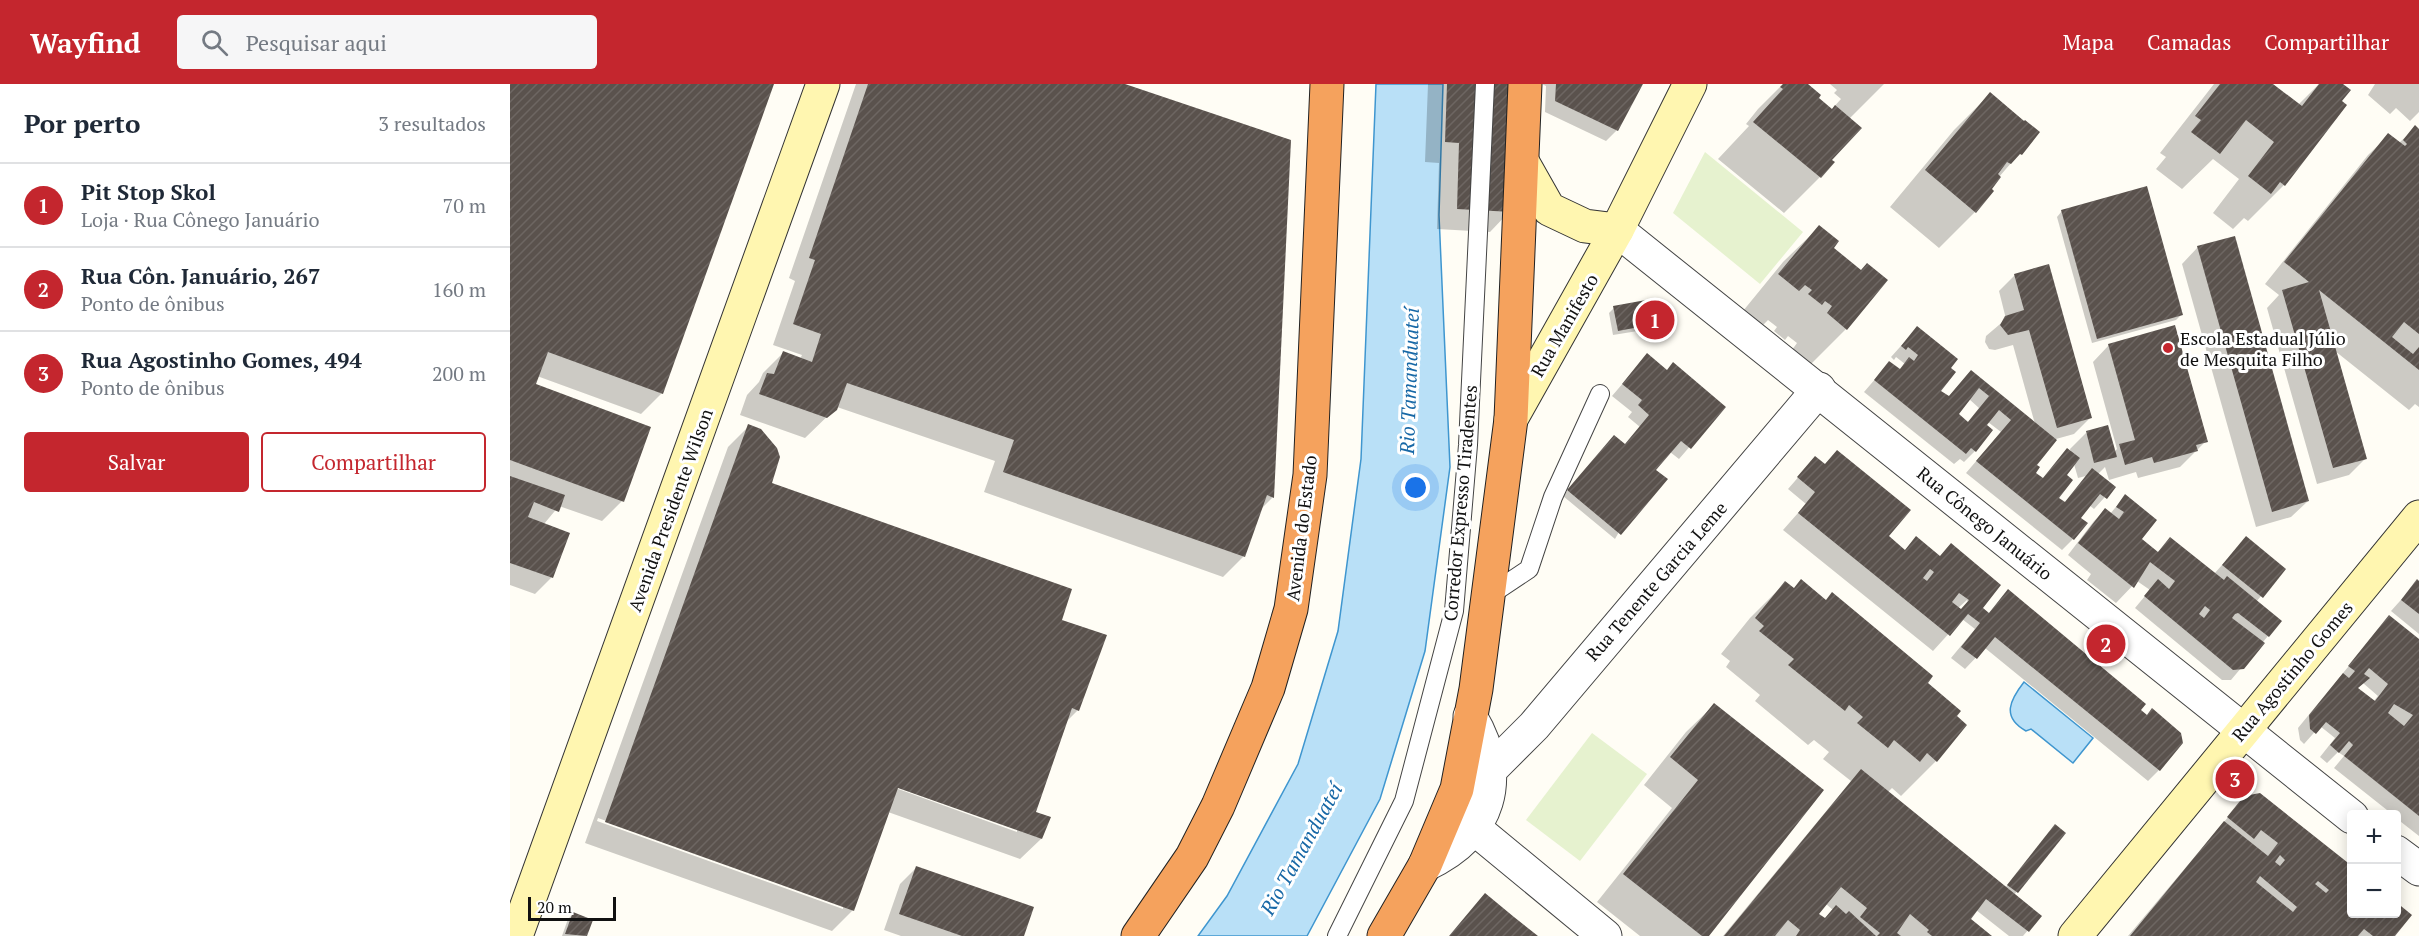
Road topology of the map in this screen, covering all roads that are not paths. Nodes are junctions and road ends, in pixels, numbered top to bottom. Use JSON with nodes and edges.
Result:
{"nodes":[{"id":1,"x":823,"y":84,"type":"edge"},
{"id":2,"x":1327,"y":84,"type":"edge"},
{"id":3,"x":1485,"y":84,"type":"edge"},
{"id":4,"x":1525,"y":84,"type":"edge"},
{"id":5,"x":1690,"y":84,"type":"edge"},
{"id":6,"x":1523,"y":163,"type":"junction"},
{"id":7,"x":1617,"y":230,"type":"junction"},
{"id":8,"x":1819,"y":389,"type":"junction"},
{"id":9,"x":1600,"y":394,"type":"dead end"},
{"id":10,"x":1511,"y":419,"type":"junction"},
{"id":11,"x":2419,"y":517,"type":"edge"},
{"id":12,"x":1490,"y":595,"type":"junction"},
{"id":13,"x":1470,"y":716,"type":"junction"},
{"id":14,"x":2242,"y":730,"type":"junction"},
{"id":15,"x":1490,"y":771,"type":"junction"},
{"id":16,"x":2347,"y":813,"type":"edge"},
{"id":17,"x":1474,"y":828,"type":"junction"},
{"id":18,"x":2401,"y":855,"type":"edge"},
{"id":19,"x":1425,"y":865,"type":"junction"},
{"id":20,"x":2419,"y":869,"type":"edge"},
{"id":21,"x":516,"y":936,"type":"edge"},
{"id":22,"x":1138,"y":936,"type":"edge"},
{"id":23,"x":1337,"y":936,"type":"edge"},
{"id":24,"x":1384,"y":936,"type":"edge"},
{"id":25,"x":1605,"y":936,"type":"edge"},
{"id":26,"x":2075,"y":936,"type":"edge"}],
"edges":[{"from":1,"to":21,"type":"main road","name":"Avenida Presidente Wilson"},
{"from":2,"to":22,"type":"highway","name":"Avenida do Estado"},
{"from":3,"to":23,"type":"lane","name":"Corredor Expresso Tiradentes"},
{"from":4,"to":6,"type":"highway"},
{"from":5,"to":7,"type":"main road","name":"Rua Manifesto"},
{"from":6,"to":7,"type":"main road"},
{"from":6,"to":10,"type":"highway"},
{"from":7,"to":8,"type":"street","name":"Rua Cônego Januário"},
{"from":7,"to":10,"type":"main road","name":"Rua Manifesto"},
{"from":8,"to":14,"type":"street","name":"Rua Cônego Januário"},
{"from":8,"to":15,"type":"street","name":"Rua Tenente Garcia Leme"},
{"from":9,"to":12,"type":"lane"},
{"from":10,"to":12,"type":"highway"},
{"from":11,"to":14,"type":"main road","name":"Rua Agostinho Gomes"},
{"from":12,"to":13,"type":"highway"},
{"from":13,"to":15,"type":"street"},
{"from":13,"to":19,"type":"highway"},
{"from":14,"to":16,"type":"street","name":"Rua Cônego Januário"},
{"from":14,"to":26,"type":"main road","name":"Rua Agostinho Gomes"},
{"from":15,"to":17,"type":"street"},
{"from":17,"to":19,"type":"street"},
{"from":17,"to":25,"type":"street"},
{"from":18,"to":20,"type":"street"},
{"from":19,"to":24,"type":"highway"}]}
